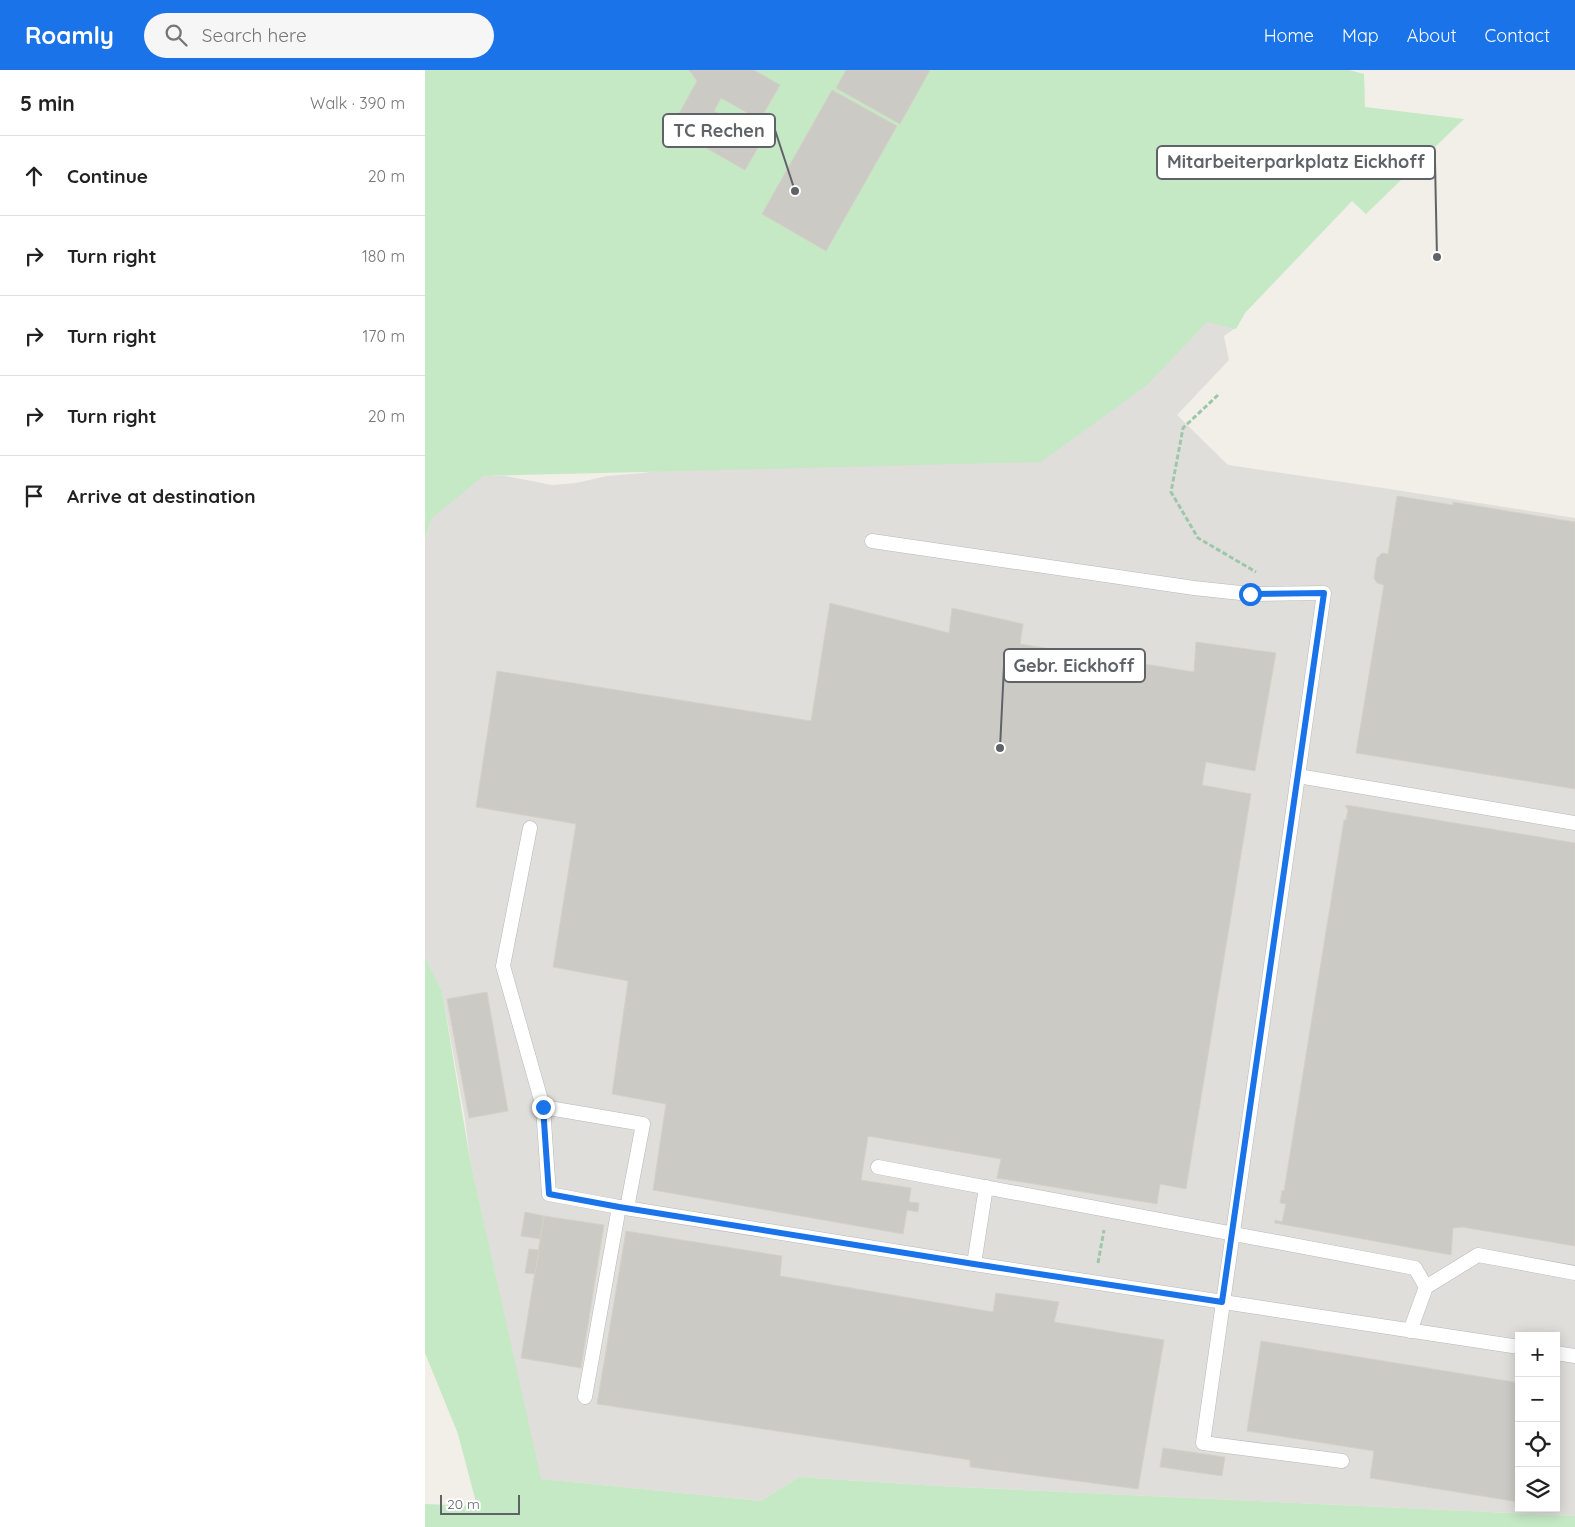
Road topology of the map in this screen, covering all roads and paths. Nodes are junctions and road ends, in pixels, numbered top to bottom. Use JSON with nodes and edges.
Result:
{"nodes":[{"id":1,"x":1218,"y":395,"type":"dead end"},
{"id":2,"x":872,"y":541,"type":"dead end"},
{"id":3,"x":1258,"y":573,"type":"dead end"},
{"id":4,"x":1298,"y":776,"type":"junction"},
{"id":5,"x":1575,"y":823,"type":"edge"},
{"id":6,"x":530,"y":828,"type":"dead end"},
{"id":7,"x":543,"y":1107,"type":"junction"},
{"id":8,"x":878,"y":1167,"type":"dead end"},
{"id":9,"x":986,"y":1187,"type":"junction"},
{"id":10,"x":623,"y":1207,"type":"junction"},
{"id":11,"x":1108,"y":1210,"type":"junction"},
{"id":12,"x":1233,"y":1233,"type":"junction"},
{"id":13,"x":974,"y":1264,"type":"junction"},
{"id":14,"x":1575,"y":1273,"type":"edge"},
{"id":15,"x":1094,"y":1284,"type":"junction"},
{"id":16,"x":1425,"y":1287,"type":"junction"},
{"id":17,"x":1222,"y":1302,"type":"junction"},
{"id":18,"x":1409,"y":1331,"type":"junction"},
{"id":19,"x":1515,"y":1346,"type":"edge"},
{"id":20,"x":1560,"y":1354,"type":"edge"},
{"id":21,"x":1575,"y":1356,"type":"edge"},
{"id":22,"x":585,"y":1396,"type":"dead end"},
{"id":23,"x":1342,"y":1461,"type":"dead end"}],
"edges":[{"from":1,"to":3,"type":"path"},
{"from":2,"to":4,"type":"lane"},
{"from":4,"to":5,"type":"lane"},
{"from":4,"to":12,"type":"lane"},
{"from":6,"to":7,"type":"lane"},
{"from":7,"to":10,"type":"lane"},
{"from":7,"to":10,"type":"lane"},
{"from":8,"to":9,"type":"lane"},
{"from":9,"to":11,"type":"lane"},
{"from":9,"to":13,"type":"lane"},
{"from":10,"to":13,"type":"lane"},
{"from":10,"to":22,"type":"lane"},
{"from":11,"to":12,"type":"lane"},
{"from":11,"to":15,"type":"path"},
{"from":12,"to":16,"type":"lane"},
{"from":12,"to":17,"type":"lane"},
{"from":13,"to":15,"type":"lane"},
{"from":14,"to":16,"type":"lane"},
{"from":15,"to":17,"type":"lane"},
{"from":16,"to":18,"type":"lane"},
{"from":17,"to":18,"type":"lane"},
{"from":17,"to":23,"type":"lane"},
{"from":18,"to":19,"type":"lane"},
{"from":20,"to":21,"type":"lane"}]}
